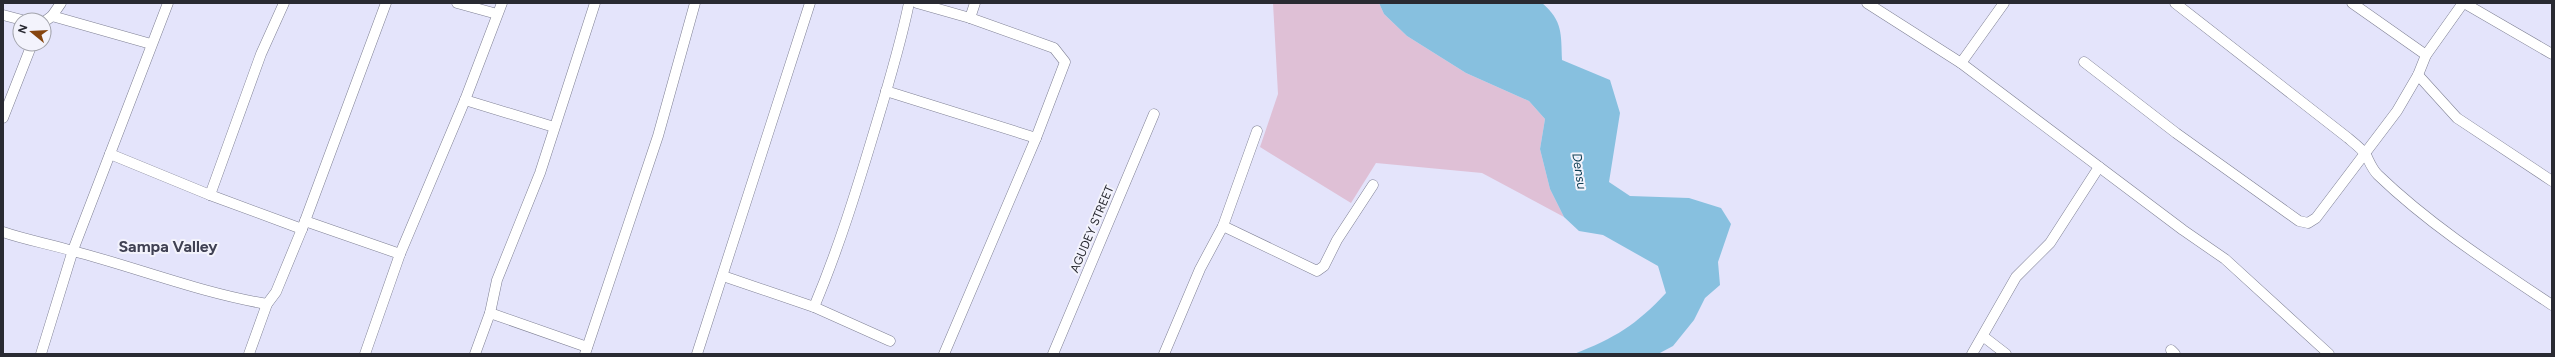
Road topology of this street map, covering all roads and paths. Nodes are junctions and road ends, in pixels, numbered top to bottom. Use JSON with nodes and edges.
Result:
{"nodes":[{"id":1,"x":61,"y":3,"type":"edge"},
{"id":2,"x":168,"y":3,"type":"edge"},
{"id":3,"x":284,"y":3,"type":"edge"},
{"id":4,"x":386,"y":3,"type":"edge"},
{"id":5,"x":457,"y":3,"type":"edge"},
{"id":6,"x":502,"y":3,"type":"edge"},
{"id":7,"x":595,"y":3,"type":"edge"},
{"id":8,"x":695,"y":3,"type":"edge"},
{"id":9,"x":810,"y":3,"type":"edge"},
{"id":10,"x":909,"y":3,"type":"edge"},
{"id":11,"x":917,"y":3,"type":"edge"},
{"id":12,"x":975,"y":3,"type":"edge"},
{"id":13,"x":1867,"y":3,"type":"edge"},
{"id":14,"x":2004,"y":3,"type":"edge"},
{"id":15,"x":2175,"y":3,"type":"edge"},
{"id":16,"x":2353,"y":3,"type":"edge"},
{"id":17,"x":2463,"y":3,"type":"edge"},
{"id":18,"x":52,"y":14,"type":"edge"},
{"id":19,"x":497,"y":14,"type":"junction"},
{"id":20,"x":970,"y":18,"type":"junction"},
{"id":21,"x":52,"y":20,"type":"edge"},
{"id":22,"x":151,"y":44,"type":"junction"},
{"id":23,"x":29,"y":52,"type":"edge"},
{"id":24,"x":2552,"y":54,"type":"edge"},
{"id":25,"x":2426,"y":55,"type":"junction"},
{"id":26,"x":2084,"y":62,"type":"dead end"},
{"id":27,"x":1961,"y":63,"type":"junction"},
{"id":28,"x":2418,"y":76,"type":"junction"},
{"id":29,"x":886,"y":91,"type":"junction"},
{"id":30,"x":465,"y":100,"type":"junction"},
{"id":31,"x":4,"y":113,"type":"edge"},
{"id":32,"x":1154,"y":114,"type":"dead end"},
{"id":33,"x":554,"y":127,"type":"junction"},
{"id":34,"x":1257,"y":131,"type":"dead end"},
{"id":35,"x":1036,"y":138,"type":"junction"},
{"id":36,"x":110,"y":154,"type":"junction"},
{"id":37,"x":2365,"y":154,"type":"junction"},
{"id":38,"x":2099,"y":167,"type":"junction"},
{"id":39,"x":2552,"y":181,"type":"edge"},
{"id":40,"x":1373,"y":185,"type":"dead end"},
{"id":41,"x":210,"y":195,"type":"junction"},
{"id":42,"x":303,"y":225,"type":"junction"},
{"id":43,"x":1223,"y":226,"type":"junction"},
{"id":44,"x":3,"y":232,"type":"edge"},
{"id":45,"x":72,"y":250,"type":"junction"},
{"id":46,"x":400,"y":254,"type":"junction"},
{"id":47,"x":723,"y":276,"type":"junction"},
{"id":48,"x":267,"y":304,"type":"junction"},
{"id":49,"x":2552,"y":305,"type":"edge"},
{"id":50,"x":814,"y":307,"type":"junction"},
{"id":51,"x":490,"y":314,"type":"junction"},
{"id":52,"x":1984,"y":337,"type":"junction"},
{"id":53,"x":890,"y":341,"type":"dead end"},
{"id":54,"x":586,"y":351,"type":"edge"},
{"id":55,"x":41,"y":354,"type":"edge"},
{"id":56,"x":249,"y":354,"type":"edge"},
{"id":57,"x":365,"y":354,"type":"edge"},
{"id":58,"x":475,"y":354,"type":"edge"},
{"id":59,"x":697,"y":354,"type":"edge"},
{"id":60,"x":944,"y":354,"type":"edge"},
{"id":61,"x":1053,"y":354,"type":"edge"},
{"id":62,"x":1164,"y":354,"type":"edge"},
{"id":63,"x":1972,"y":354,"type":"edge"},
{"id":64,"x":2006,"y":354,"type":"edge"},
{"id":65,"x":2329,"y":354,"type":"edge"}],
"edges":[{"from":1,"to":18,"type":"street"},
{"from":2,"to":22,"type":"street"},
{"from":3,"to":41,"type":"street"},
{"from":4,"to":42,"type":"street"},
{"from":5,"to":19,"type":"street"},
{"from":6,"to":19,"type":"street"},
{"from":7,"to":33,"type":"street"},
{"from":8,"to":54,"type":"street"},
{"from":9,"to":47,"type":"street"},
{"from":10,"to":29,"type":"street"},
{"from":11,"to":20,"type":"street"},
{"from":12,"to":20,"type":"street"},
{"from":13,"to":27,"type":"street"},
{"from":14,"to":27,"type":"street"},
{"from":15,"to":37,"type":"street"},
{"from":16,"to":25,"type":"street"},
{"from":17,"to":24,"type":"street"},
{"from":17,"to":25,"type":"street"},
{"from":19,"to":30,"type":"street"},
{"from":20,"to":35,"type":"street"},
{"from":21,"to":22,"type":"street"},
{"from":22,"to":36,"type":"street"},
{"from":23,"to":31,"type":"street"},
{"from":25,"to":28,"type":"street"},
{"from":26,"to":37,"type":"street"},
{"from":27,"to":38,"type":"street"},
{"from":28,"to":37,"type":"street"},
{"from":28,"to":39,"type":"street"},
{"from":29,"to":35,"type":"street"},
{"from":29,"to":50,"type":"street"},
{"from":30,"to":33,"type":"street"},
{"from":30,"to":46,"type":"street"},
{"from":32,"to":61,"type":"street","name":"AGUDEY STREET"},
{"from":33,"to":51,"type":"street"},
{"from":34,"to":43,"type":"street"},
{"from":35,"to":60,"type":"street"},
{"from":36,"to":41,"type":"street"},
{"from":36,"to":45,"type":"street"},
{"from":37,"to":49,"type":"street"},
{"from":38,"to":52,"type":"street"},
{"from":38,"to":65,"type":"street"},
{"from":40,"to":43,"type":"street"},
{"from":41,"to":42,"type":"street"},
{"from":42,"to":46,"type":"street"},
{"from":42,"to":48,"type":"street"},
{"from":43,"to":62,"type":"street"},
{"from":44,"to":45,"type":"street"},
{"from":45,"to":48,"type":"street"},
{"from":45,"to":55,"type":"street"},
{"from":46,"to":57,"type":"street"},
{"from":47,"to":50,"type":"street"},
{"from":47,"to":59,"type":"street"},
{"from":48,"to":56,"type":"street"},
{"from":50,"to":53,"type":"street"},
{"from":51,"to":54,"type":"street"},
{"from":51,"to":58,"type":"street"},
{"from":52,"to":63,"type":"street"},
{"from":52,"to":64,"type":"street"}]}
